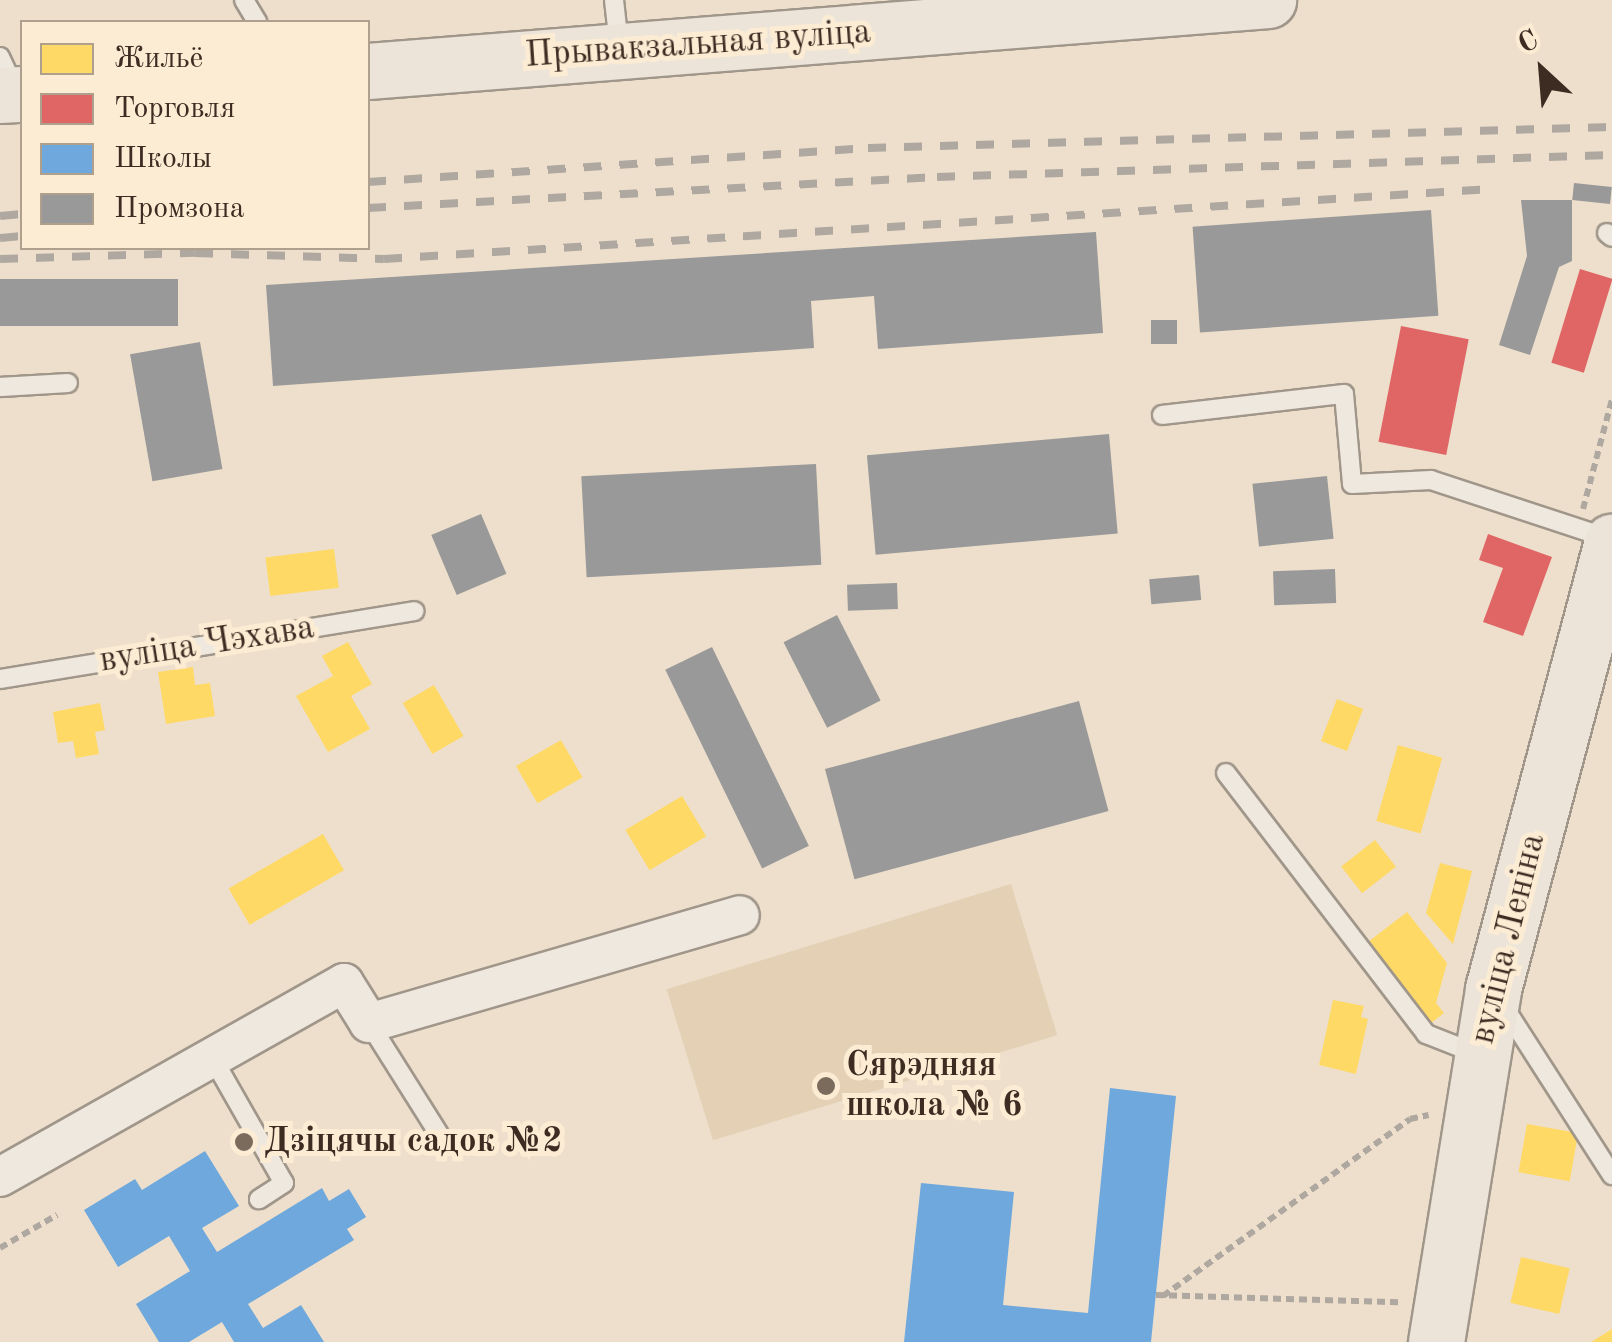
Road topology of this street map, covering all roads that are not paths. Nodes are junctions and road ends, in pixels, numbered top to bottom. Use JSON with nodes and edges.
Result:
{"nodes":[{"id":1,"x":1268,"y":0,"type":"edge"},
{"id":2,"x":959,"y":11,"type":"edge"},
{"id":3,"x":617,"y":25,"type":"edge"},
{"id":4,"x":370,"y":70,"type":"edge"},
{"id":5,"x":68,"y":383,"type":"dead end"},
{"id":6,"x":0,"y":387,"type":"edge"},
{"id":7,"x":1162,"y":415,"type":"dead end"},
{"id":8,"x":1601,"y":537,"type":"edge"},
{"id":9,"x":414,"y":611,"type":"dead end"},
{"id":10,"x":0,"y":679,"type":"edge"},
{"id":11,"x":1226,"y":774,"type":"dead end"},
{"id":12,"x":740,"y":914,"type":"dead end"},
{"id":13,"x":1493,"y":989,"type":"junction"},
{"id":14,"x":369,"y":1023,"type":"junction"},
{"id":15,"x":1481,"y":1055,"type":"junction"},
{"id":16,"x":212,"y":1058,"type":"junction"},
{"id":17,"x":439,"y":1134,"type":"dead end"},
{"id":18,"x":1612,"y":1175,"type":"edge"},
{"id":19,"x":0,"y":1178,"type":"edge"},
{"id":20,"x":259,"y":1200,"type":"dead end"},
{"id":21,"x":1436,"y":1342,"type":"edge"}],
"edges":[{"from":1,"to":2,"type":"main road","name":"Прывакзальная вуліца"},
{"from":2,"to":3,"type":"main road","name":"Прывакзальная вуліца"},
{"from":3,"to":4,"type":"main road","name":"Прывакзальная вуліца"},
{"from":5,"to":6,"type":"lane"},
{"from":7,"to":8,"type":"lane"},
{"from":8,"to":13,"type":"main road","name":"вуліца Леніна"},
{"from":9,"to":10,"type":"lane","name":"вуліца Чэхава"},
{"from":11,"to":15,"type":"lane"},
{"from":12,"to":14,"type":"street"},
{"from":13,"to":15,"type":"main road","name":"вуліца Леніна"},
{"from":13,"to":18,"type":"lane"},
{"from":14,"to":16,"type":"street"},
{"from":14,"to":17,"type":"lane"},
{"from":15,"to":21,"type":"main road","name":"вуліца Леніна"},
{"from":16,"to":19,"type":"street"},
{"from":16,"to":20,"type":"lane"}]}
